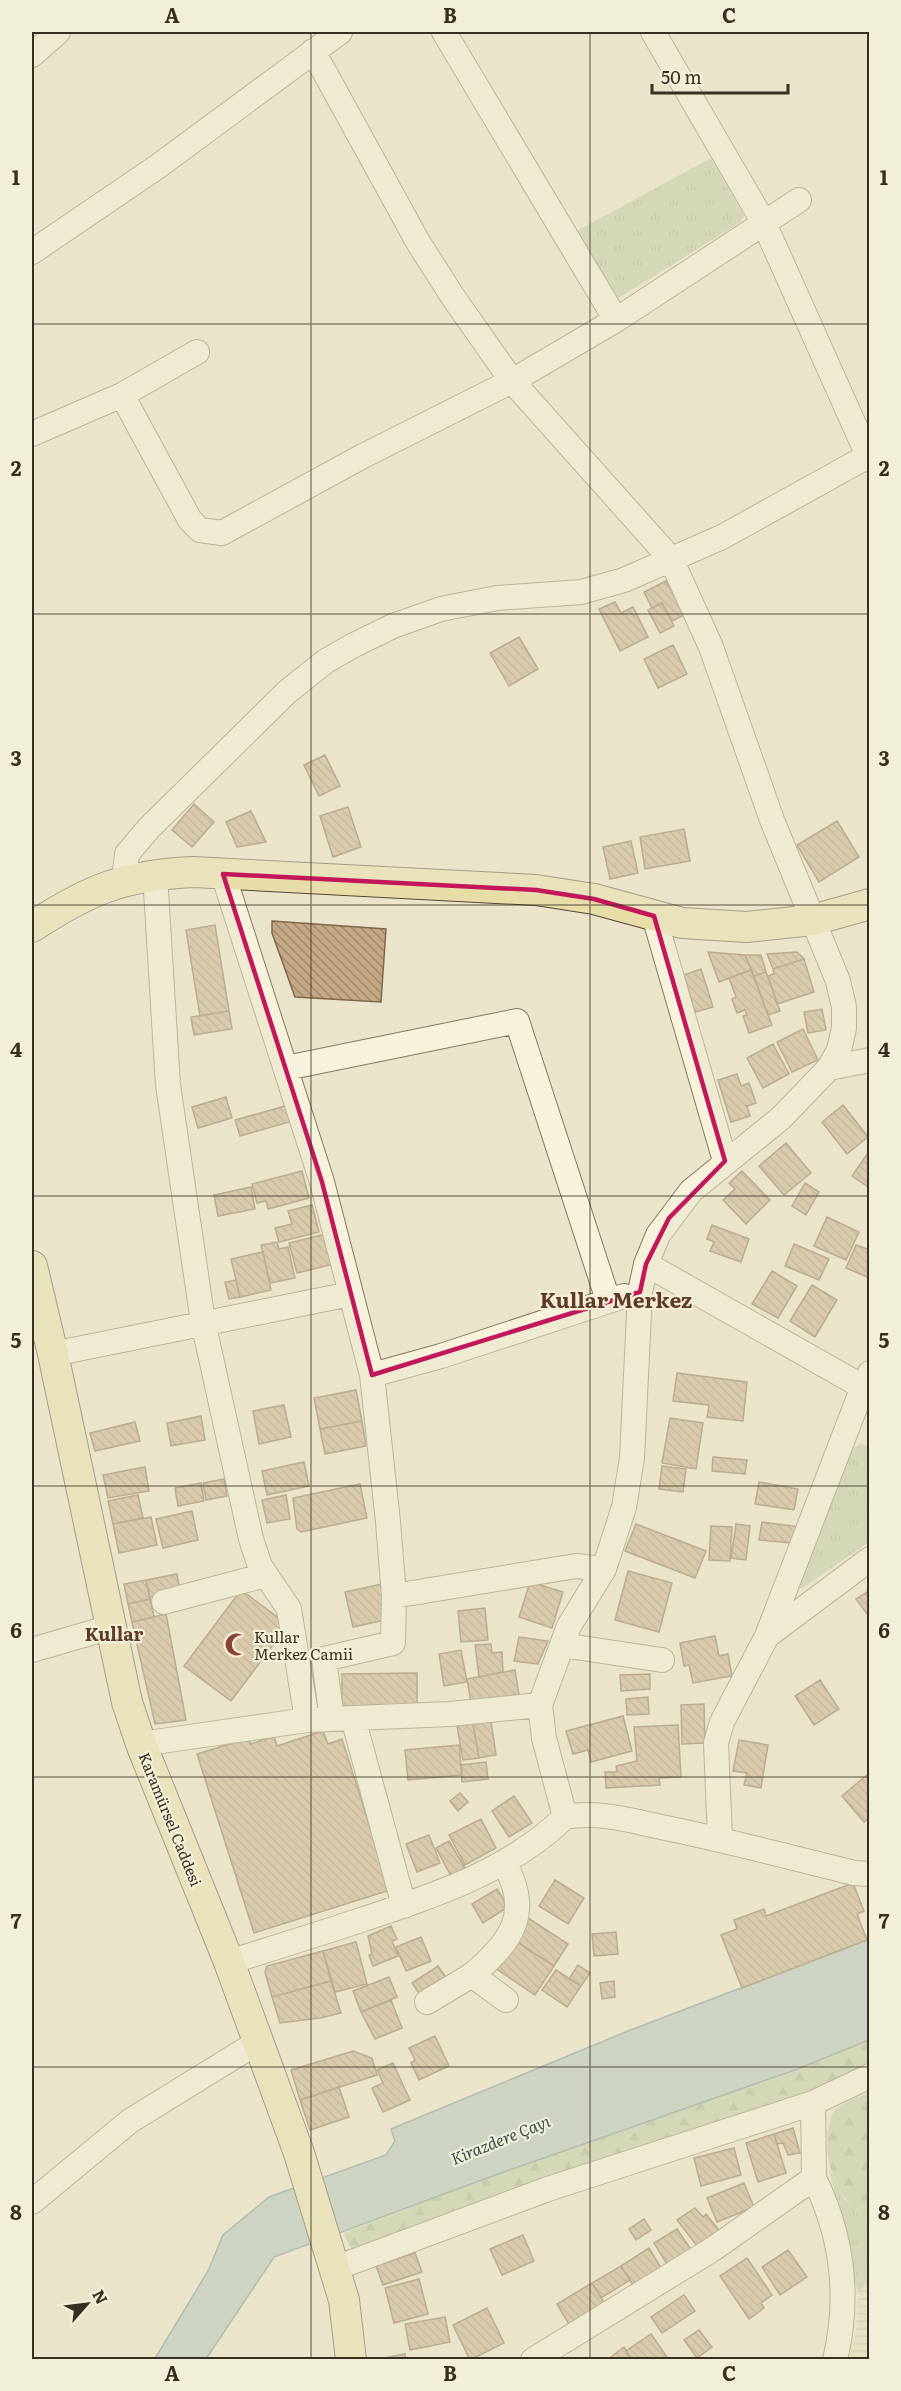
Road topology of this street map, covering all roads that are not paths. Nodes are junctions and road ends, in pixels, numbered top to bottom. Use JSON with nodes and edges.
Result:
{"nodes":[{"id":1,"x":58,"y":32,"type":"edge"},
{"id":2,"x":340,"y":32,"type":"edge"},
{"id":3,"x":444,"y":32,"type":"edge"},
{"id":4,"x":653,"y":32,"type":"edge"},
{"id":5,"x":313,"y":51,"type":"junction"},
{"id":6,"x":32,"y":55,"type":"edge"},
{"id":7,"x":799,"y":200,"type":"dead end"},
{"id":8,"x":764,"y":223,"type":"junction"},
{"id":9,"x":32,"y":252,"type":"edge"},
{"id":10,"x":616,"y":320,"type":"junction"},
{"id":11,"x":197,"y":352,"type":"dead end"},
{"id":12,"x":512,"y":381,"type":"junction"},
{"id":13,"x":122,"y":395,"type":"junction"},
{"id":14,"x":32,"y":434,"type":"edge"},
{"id":15,"x":869,"y":457,"type":"edge"},
{"id":16,"x":671,"y":559,"type":"junction"},
{"id":17,"x":223,"y":874,"type":"junction"},
{"id":18,"x":155,"y":875,"type":"junction"},
{"id":19,"x":124,"y":880,"type":"junction"},
{"id":20,"x":870,"y":904,"type":"edge"},
{"id":21,"x":654,"y":916,"type":"junction"},
{"id":22,"x":813,"y":921,"type":"junction"},
{"id":23,"x":32,"y":927,"type":"edge"},
{"id":24,"x":870,"y":1060,"type":"edge"},
{"id":25,"x":286,"y":1068,"type":"junction"},
{"id":26,"x":829,"y":1068,"type":"junction"},
{"id":27,"x":725,"y":1161,"type":"junction"},
{"id":28,"x":646,"y":1263,"type":"junction"},
{"id":29,"x":32,"y":1266,"type":"edge"},
{"id":30,"x":640,"y":1292,"type":"junction"},
{"id":31,"x":350,"y":1294,"type":"junction"},
{"id":32,"x":608,"y":1300,"type":"junction"},
{"id":33,"x":203,"y":1322,"type":"junction"},
{"id":34,"x":53,"y":1354,"type":"junction"},
{"id":35,"x":372,"y":1375,"type":"junction"},
{"id":36,"x":866,"y":1380,"type":"edge"},
{"id":37,"x":861,"y":1425,"type":"edge"},
{"id":38,"x":870,"y":1559,"type":"edge"},
{"id":39,"x":604,"y":1569,"type":"junction"},
{"id":40,"x":266,"y":1575,"type":"junction"},
{"id":41,"x":394,"y":1596,"type":"junction"},
{"id":42,"x":164,"y":1602,"type":"dead end"},
{"id":43,"x":111,"y":1627,"type":"junction"},
{"id":44,"x":767,"y":1636,"type":"junction"},
{"id":45,"x":562,"y":1646,"type":"junction"},
{"id":46,"x":32,"y":1650,"type":"edge"},
{"id":47,"x":662,"y":1660,"type":"dead end"},
{"id":48,"x":540,"y":1705,"type":"junction"},
{"id":49,"x":343,"y":1718,"type":"junction"},
{"id":50,"x":307,"y":1720,"type":"junction"},
{"id":51,"x":141,"y":1744,"type":"junction"},
{"id":52,"x":565,"y":1817,"type":"junction"},
{"id":53,"x":720,"y":1839,"type":"junction"},
{"id":54,"x":504,"y":1863,"type":"junction"},
{"id":55,"x":870,"y":1874,"type":"edge"},
{"id":56,"x":404,"y":1906,"type":"junction"},
{"id":57,"x":229,"y":1962,"type":"junction"},
{"id":58,"x":472,"y":1975,"type":"junction"},
{"id":59,"x":506,"y":2000,"type":"dead end"},
{"id":60,"x":426,"y":2002,"type":"dead end"},
{"id":61,"x":258,"y":2042,"type":"junction"},
{"id":62,"x":870,"y":2076,"type":"edge"},
{"id":63,"x":813,"y":2103,"type":"junction"},
{"id":64,"x":814,"y":2178,"type":"junction"},
{"id":65,"x":32,"y":2202,"type":"edge"},
{"id":66,"x":336,"y":2268,"type":"junction"},
{"id":67,"x":351,"y":2360,"type":"edge"},
{"id":68,"x":533,"y":2360,"type":"edge"},
{"id":69,"x":835,"y":2360,"type":"edge"}],
"edges":[{"from":1,"to":6,"type":"street"},
{"from":2,"to":5,"type":"street"},
{"from":3,"to":10,"type":"street"},
{"from":4,"to":8,"type":"street"},
{"from":5,"to":9,"type":"street"},
{"from":5,"to":12,"type":"street"},
{"from":7,"to":8,"type":"street"},
{"from":8,"to":10,"type":"street"},
{"from":8,"to":15,"type":"street"},
{"from":10,"to":12,"type":"street"},
{"from":11,"to":13,"type":"street"},
{"from":12,"to":13,"type":"street"},
{"from":12,"to":16,"type":"street"},
{"from":13,"to":14,"type":"street"},
{"from":15,"to":16,"type":"street"},
{"from":16,"to":19,"type":"street"},
{"from":16,"to":22,"type":"street"},
{"from":17,"to":18,"type":"main road"},
{"from":17,"to":21,"type":"main road"},
{"from":17,"to":25,"type":"street"},
{"from":18,"to":19,"type":"main road"},
{"from":18,"to":33,"type":"street"},
{"from":19,"to":23,"type":"main road"},
{"from":20,"to":22,"type":"main road"},
{"from":21,"to":22,"type":"main road"},
{"from":21,"to":27,"type":"street"},
{"from":22,"to":26,"type":"street"},
{"from":24,"to":26,"type":"street"},
{"from":25,"to":31,"type":"street"},
{"from":25,"to":32,"type":"street"},
{"from":26,"to":27,"type":"street"},
{"from":27,"to":28,"type":"street"},
{"from":28,"to":30,"type":"street"},
{"from":28,"to":36,"type":"street"},
{"from":29,"to":34,"type":"main road","name":"Karamürsel Caddesi"},
{"from":30,"to":32,"type":"street"},
{"from":30,"to":39,"type":"street"},
{"from":31,"to":33,"type":"street"},
{"from":31,"to":35,"type":"street"},
{"from":32,"to":35,"type":"street"},
{"from":33,"to":34,"type":"street"},
{"from":33,"to":40,"type":"street"},
{"from":34,"to":43,"type":"main road","name":"Karamürsel Caddesi"},
{"from":35,"to":41,"type":"street"},
{"from":36,"to":37,"type":"street"},
{"from":37,"to":44,"type":"street"},
{"from":38,"to":44,"type":"street"},
{"from":39,"to":41,"type":"street"},
{"from":39,"to":45,"type":"street"},
{"from":40,"to":42,"type":"street"},
{"from":40,"to":50,"type":"street"},
{"from":41,"to":49,"type":"street"},
{"from":43,"to":46,"type":"street"},
{"from":43,"to":51,"type":"main road","name":"Karamürsel Caddesi"},
{"from":44,"to":53,"type":"street"},
{"from":45,"to":47,"type":"street"},
{"from":45,"to":48,"type":"street"},
{"from":48,"to":49,"type":"street"},
{"from":48,"to":52,"type":"street"},
{"from":49,"to":50,"type":"street"},
{"from":49,"to":56,"type":"street"},
{"from":50,"to":51,"type":"street"},
{"from":51,"to":57,"type":"main road","name":"Karamürsel Caddesi"},
{"from":52,"to":53,"type":"street"},
{"from":52,"to":54,"type":"street"},
{"from":53,"to":55,"type":"street"},
{"from":54,"to":56,"type":"street"},
{"from":54,"to":58,"type":"street"},
{"from":56,"to":57,"type":"street"},
{"from":57,"to":61,"type":"main road","name":"Karamürsel Caddesi"},
{"from":58,"to":59,"type":"street"},
{"from":58,"to":60,"type":"street"},
{"from":61,"to":65,"type":"street"},
{"from":61,"to":66,"type":"main road","name":"Karamürsel Caddesi"},
{"from":62,"to":63,"type":"street"},
{"from":63,"to":64,"type":"street"},
{"from":63,"to":66,"type":"street"},
{"from":64,"to":68,"type":"street"},
{"from":64,"to":69,"type":"street"},
{"from":66,"to":67,"type":"main road","name":"Karamürsel Caddesi"}]}
